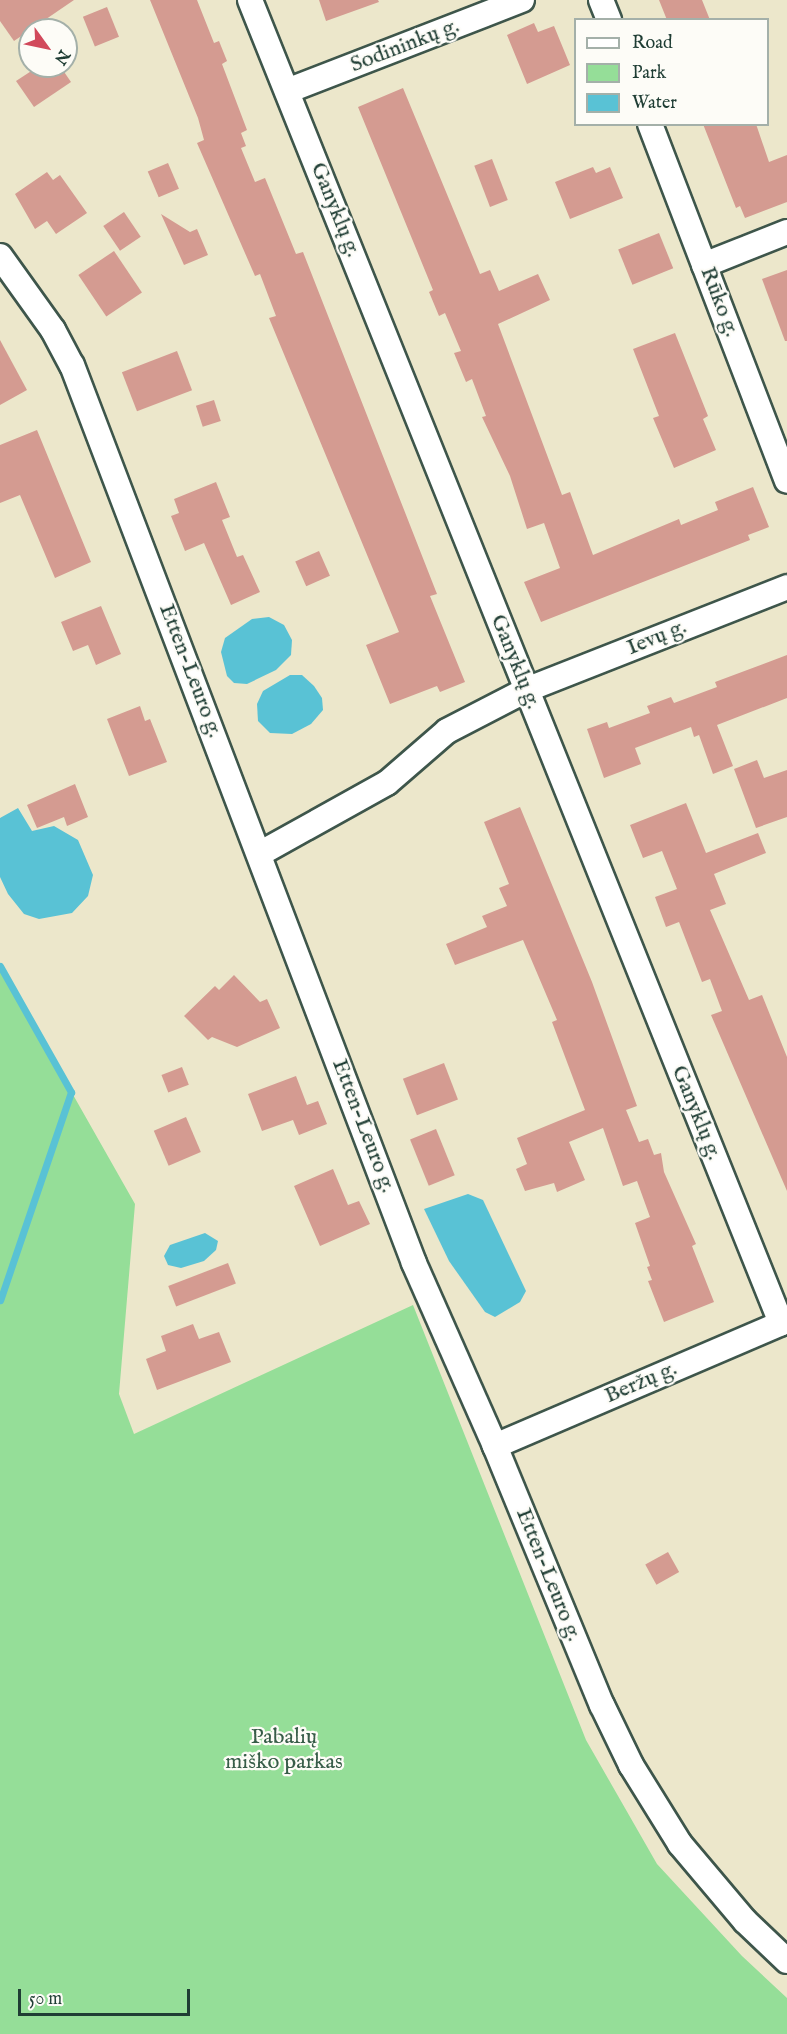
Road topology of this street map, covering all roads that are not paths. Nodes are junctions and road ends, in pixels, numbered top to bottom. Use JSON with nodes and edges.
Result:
{"nodes":[{"id":1,"x":250,"y":0,"type":"edge"},
{"id":2,"x":522,"y":0,"type":"edge"},
{"id":3,"x":601,"y":0,"type":"edge"},
{"id":4,"x":608,"y":18,"type":"edge"},
{"id":5,"x":287,"y":91,"type":"junction"},
{"id":6,"x":651,"y":126,"type":"edge"},
{"id":7,"x":787,"y":232,"type":"edge"},
{"id":8,"x":0,"y":256,"type":"edge"},
{"id":9,"x":704,"y":265,"type":"junction"},
{"id":10,"x":787,"y":481,"type":"edge"},
{"id":11,"x":787,"y":587,"type":"edge"},
{"id":12,"x":526,"y":690,"type":"junction"},
{"id":13,"x":261,"y":853,"type":"junction"},
{"id":14,"x":784,"y":1322,"type":"edge"},
{"id":15,"x":495,"y":1446,"type":"junction"},
{"id":16,"x":787,"y":1961,"type":"edge"}],
"edges":[{"from":1,"to":5,"type":"street","name":"Ganyklų g."},
{"from":2,"to":5,"type":"street","name":"Sodininkų g."},
{"from":3,"to":4,"type":"street"},
{"from":5,"to":12,"type":"street","name":"Ganyklų g."},
{"from":6,"to":9,"type":"street","name":"Rūko g."},
{"from":7,"to":9,"type":"street"},
{"from":8,"to":13,"type":"street","name":"Etten-Leuro g."},
{"from":9,"to":10,"type":"street","name":"Rūko g."},
{"from":11,"to":12,"type":"street","name":"Ievų g."},
{"from":12,"to":13,"type":"street","name":"Ievų g."},
{"from":12,"to":14,"type":"street","name":"Ganyklų g."},
{"from":13,"to":15,"type":"street","name":"Etten-Leuro g."},
{"from":14,"to":15,"type":"street","name":"Beržų g."},
{"from":15,"to":16,"type":"street","name":"Etten-Leuro g."}]}
